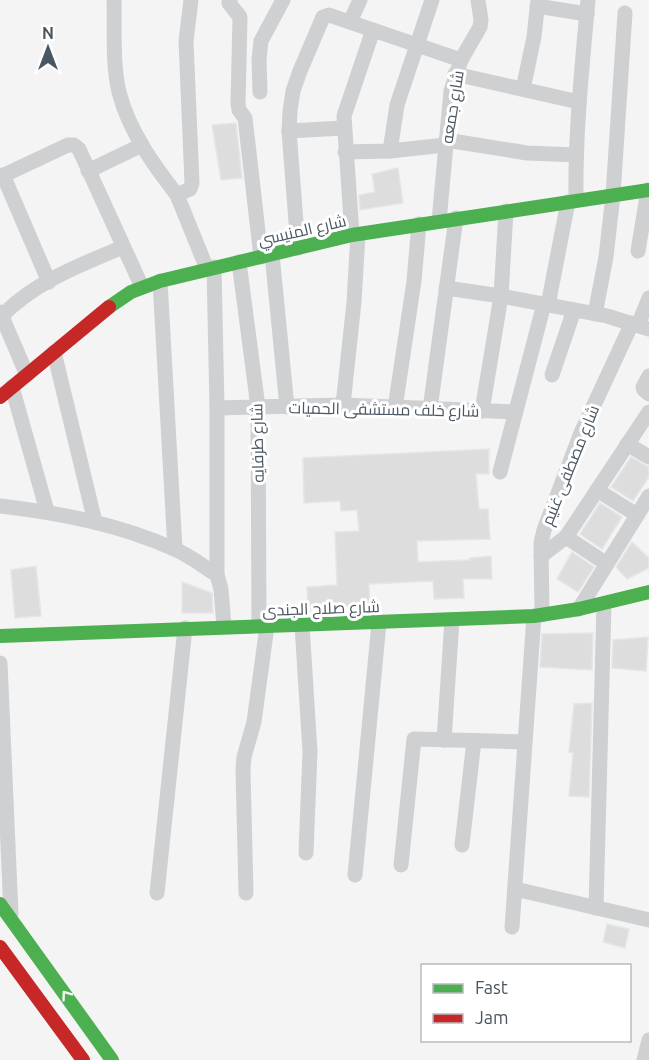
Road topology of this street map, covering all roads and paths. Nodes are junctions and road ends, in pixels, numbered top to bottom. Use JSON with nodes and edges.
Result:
{"nodes":[{"id":1,"x":114,"y":0,"type":"edge"},
{"id":2,"x":191,"y":0,"type":"edge"},
{"id":3,"x":283,"y":0,"type":"edge"},
{"id":4,"x":360,"y":0,"type":"edge"},
{"id":5,"x":432,"y":0,"type":"edge"},
{"id":6,"x":478,"y":0,"type":"edge"},
{"id":7,"x":226,"y":1,"type":"edge"},
{"id":8,"x":538,"y":3,"type":"edge"},
{"id":9,"x":588,"y":7,"type":"edge"},
{"id":10,"x":625,"y":13,"type":"dead end"},
{"id":11,"x":350,"y":22,"type":"junction"},
{"id":12,"x":373,"y":30,"type":"junction"},
{"id":13,"x":417,"y":45,"type":"junction"},
{"id":14,"x":461,"y":60,"type":"junction"},
{"id":15,"x":455,"y":74,"type":"junction"},
{"id":16,"x":523,"y":89,"type":"junction"},
{"id":17,"x":260,"y":92,"type":"dead end"},
{"id":18,"x":579,"y":102,"type":"junction"},
{"id":19,"x":343,"y":128,"type":"junction"},
{"id":20,"x":290,"y":131,"type":"junction"},
{"id":21,"x":446,"y":143,"type":"junction"},
{"id":22,"x":142,"y":146,"type":"junction"},
{"id":23,"x":390,"y":151,"type":"junction"},
{"id":24,"x":345,"y":152,"type":"junction"},
{"id":25,"x":576,"y":155,"type":"junction"},
{"id":26,"x":88,"y":171,"type":"junction"},
{"id":27,"x":1,"y":176,"type":"edge"},
{"id":28,"x":649,"y":190,"type":"edge"},
{"id":29,"x":177,"y":195,"type":"junction"},
{"id":30,"x":613,"y":195,"type":"junction"},
{"id":31,"x":572,"y":201,"type":"junction"},
{"id":32,"x":506,"y":211,"type":"junction"},
{"id":33,"x":456,"y":218,"type":"junction"},
{"id":34,"x":439,"y":221,"type":"junction"},
{"id":35,"x":419,"y":224,"type":"junction"},
{"id":36,"x":355,"y":235,"type":"junction"},
{"id":37,"x":123,"y":247,"type":"junction"},
{"id":38,"x":298,"y":248,"type":"junction"},
{"id":39,"x":639,"y":251,"type":"dead end"},
{"id":40,"x":266,"y":255,"type":"junction"},
{"id":41,"x":239,"y":262,"type":"junction"},
{"id":42,"x":210,"y":268,"type":"junction"},
{"id":43,"x":160,"y":281,"type":"junction"},
{"id":44,"x":49,"y":282,"type":"junction"},
{"id":45,"x":142,"y":287,"type":"junction"},
{"id":46,"x":446,"y":288,"type":"junction"},
{"id":47,"x":501,"y":296,"type":"junction"},
{"id":48,"x":649,"y":298,"type":"edge"},
{"id":49,"x":546,"y":304,"type":"junction"},
{"id":50,"x":574,"y":310,"type":"junction"},
{"id":51,"x":595,"y":314,"type":"junction"},
{"id":52,"x":1,"y":315,"type":"edge"},
{"id":53,"x":639,"y":326,"type":"edge"},
{"id":54,"x":54,"y":352,"type":"junction"},
{"id":55,"x":27,"y":375,"type":"junction"},
{"id":56,"x":552,"y":375,"type":"dead end"},
{"id":57,"x":649,"y":376,"type":"edge"},
{"id":58,"x":12,"y":387,"type":"junction"},
{"id":59,"x":649,"y":393,"type":"edge"},
{"id":60,"x":0,"y":397,"type":"edge"},
{"id":61,"x":343,"y":405,"type":"junction"},
{"id":62,"x":287,"y":406,"type":"junction"},
{"id":63,"x":258,"y":407,"type":"junction"},
{"id":64,"x":217,"y":408,"type":"junction"},
{"id":65,"x":395,"y":408,"type":"junction"},
{"id":66,"x":430,"y":409,"type":"junction"},
{"id":67,"x":482,"y":411,"type":"junction"},
{"id":68,"x":515,"y":412,"type":"junction"},
{"id":69,"x":649,"y":412,"type":"edge"},
{"id":70,"x":627,"y":444,"type":"junction"},
{"id":71,"x":649,"y":457,"type":"edge"},
{"id":72,"x":500,"y":472,"type":"dead end"},
{"id":73,"x":597,"y":490,"type":"junction"},
{"id":74,"x":649,"y":496,"type":"edge"},
{"id":75,"x":0,"y":506,"type":"edge"},
{"id":76,"x":48,"y":512,"type":"junction"},
{"id":77,"x":637,"y":515,"type":"junction"},
{"id":78,"x":95,"y":522,"type":"junction"},
{"id":79,"x":566,"y":537,"type":"junction"},
{"id":80,"x":175,"y":549,"type":"junction"},
{"id":81,"x":541,"y":556,"type":"junction"},
{"id":82,"x":607,"y":564,"type":"junction"},
{"id":83,"x":217,"y":575,"type":"junction"},
{"id":84,"x":646,"y":591,"type":"edge"},
{"id":85,"x":604,"y":604,"type":"junction"},
{"id":86,"x":579,"y":609,"type":"junction"},
{"id":87,"x":538,"y":616,"type":"junction"},
{"id":88,"x":452,"y":620,"type":"junction"},
{"id":89,"x":379,"y":623,"type":"junction"},
{"id":90,"x":302,"y":625,"type":"junction"},
{"id":91,"x":263,"y":626,"type":"junction"},
{"id":92,"x":224,"y":627,"type":"junction"},
{"id":93,"x":185,"y":628,"type":"junction"},
{"id":94,"x":0,"y":636,"type":"edge"},
{"id":95,"x":0,"y":663,"type":"edge"},
{"id":96,"x":444,"y":740,"type":"junction"},
{"id":97,"x":474,"y":741,"type":"junction"},
{"id":98,"x":525,"y":742,"type":"junction"},
{"id":99,"x":462,"y":845,"type":"dead end"},
{"id":100,"x":306,"y":853,"type":"dead end"},
{"id":101,"x":401,"y":865,"type":"dead end"},
{"id":102,"x":355,"y":875,"type":"dead end"},
{"id":103,"x":515,"y":889,"type":"junction"},
{"id":104,"x":158,"y":893,"type":"dead end"},
{"id":105,"x":246,"y":893,"type":"dead end"},
{"id":106,"x":0,"y":904,"type":"edge"},
{"id":107,"x":596,"y":908,"type":"junction"},
{"id":108,"x":12,"y":920,"type":"junction"},
{"id":109,"x":649,"y":920,"type":"edge"},
{"id":110,"x":512,"y":927,"type":"dead end"},
{"id":111,"x":0,"y":946,"type":"edge"},
{"id":112,"x":84,"y":1021,"type":"junction"},
{"id":113,"x":64,"y":1035,"type":"junction"},
{"id":114,"x":649,"y":1040,"type":"edge"},
{"id":115,"x":83,"y":1060,"type":"edge"},
{"id":116,"x":112,"y":1060,"type":"edge"},
{"id":117,"x":644,"y":1060,"type":"edge"}],
"edges":[{"from":1,"to":22,"type":"street"},
{"from":2,"to":29,"type":"street"},
{"from":3,"to":17,"type":"street"},
{"from":4,"to":11,"type":"street"},
{"from":5,"to":13,"type":"street"},
{"from":6,"to":14,"type":"street","name":"شارع جمعه"},
{"from":7,"to":40,"type":"street"},
{"from":8,"to":9,"type":"street"},
{"from":8,"to":16,"type":"street"},
{"from":9,"to":18,"type":"street"},
{"from":10,"to":30,"type":"street"},
{"from":11,"to":12,"type":"street"},
{"from":11,"to":20,"type":"street"},
{"from":12,"to":13,"type":"street"},
{"from":12,"to":19,"type":"street"},
{"from":13,"to":14,"type":"street"},
{"from":13,"to":23,"type":"street"},
{"from":14,"to":15,"type":"street","name":"شارع جمعه"},
{"from":15,"to":16,"type":"street"},
{"from":15,"to":21,"type":"street","name":"شارع جمعه"},
{"from":16,"to":18,"type":"street"},
{"from":18,"to":25,"type":"street"},
{"from":19,"to":20,"type":"street"},
{"from":19,"to":24,"type":"street"},
{"from":20,"to":38,"type":"street"},
{"from":21,"to":23,"type":"street"},
{"from":21,"to":25,"type":"street"},
{"from":21,"to":34,"type":"street","name":"شارع جمعه"},
{"from":22,"to":26,"type":"street"},
{"from":22,"to":29,"type":"street"},
{"from":23,"to":24,"type":"street"},
{"from":24,"to":36,"type":"street"},
{"from":25,"to":31,"type":"street"},
{"from":26,"to":27,"type":"street"},
{"from":26,"to":37,"type":"street"},
{"from":27,"to":44,"type":"street"},
{"from":28,"to":30,"type":"main road","name":"شارع المنيسي"},
{"from":28,"to":39,"type":"street"},
{"from":29,"to":42,"type":"street"},
{"from":30,"to":31,"type":"main road","name":"شارع المنيسي"},
{"from":30,"to":51,"type":"street"},
{"from":31,"to":32,"type":"main road","name":"شارع المنيسي"},
{"from":31,"to":49,"type":"street"},
{"from":32,"to":33,"type":"main road","name":"شارع المنيسي"},
{"from":32,"to":47,"type":"street"},
{"from":33,"to":34,"type":"main road","name":"شارع المنيسي"},
{"from":33,"to":46,"type":"street"},
{"from":34,"to":35,"type":"main road","name":"شارع المنيسي"},
{"from":35,"to":36,"type":"main road","name":"شارع المنيسي"},
{"from":35,"to":65,"type":"street"},
{"from":36,"to":38,"type":"main road","name":"شارع المنيسي"},
{"from":36,"to":61,"type":"street"},
{"from":37,"to":44,"type":"street"},
{"from":37,"to":45,"type":"street"},
{"from":38,"to":40,"type":"main road","name":"شارع المنيسي"},
{"from":40,"to":41,"type":"main road","name":"شارع المنيسي"},
{"from":40,"to":62,"type":"street"},
{"from":41,"to":42,"type":"main road","name":"شارع المنيسي"},
{"from":41,"to":63,"type":"street","name":"شارع طرفايه"},
{"from":42,"to":43,"type":"main road","name":"شارع المنيسي"},
{"from":42,"to":64,"type":"street"},
{"from":43,"to":45,"type":"main road","name":"شارع المنيسي"},
{"from":43,"to":80,"type":"street"},
{"from":44,"to":52,"type":"street"},
{"from":45,"to":54,"type":"main road","name":"شارع المنيسي"},
{"from":46,"to":47,"type":"street"},
{"from":46,"to":66,"type":"street"},
{"from":47,"to":49,"type":"street"},
{"from":47,"to":67,"type":"street"},
{"from":48,"to":53,"type":"street","name":"شارع مصطفى غنيم"},
{"from":49,"to":50,"type":"street"},
{"from":49,"to":68,"type":"street"},
{"from":50,"to":51,"type":"street"},
{"from":50,"to":56,"type":"street"},
{"from":51,"to":53,"type":"street"},
{"from":52,"to":55,"type":"street"},
{"from":53,"to":81,"type":"street","name":"شارع مصطفى غنيم"},
{"from":54,"to":55,"type":"main road","name":"شارع المنيسي"},
{"from":54,"to":78,"type":"street"},
{"from":55,"to":58,"type":"main road","name":"شارع المنيسي"},
{"from":57,"to":59,"type":"street"},
{"from":58,"to":60,"type":"main road","name":"شارع المنيسي"},
{"from":58,"to":76,"type":"street"},
{"from":61,"to":62,"type":"street","name":"شارع خلف مستشفى الحميات"},
{"from":61,"to":65,"type":"street","name":"شارع خلف مستشفى الحميات"},
{"from":62,"to":63,"type":"street","name":"شارع خلف مستشفى الحميات"},
{"from":63,"to":64,"type":"street","name":"شارع خلف مستشفى الحميات"},
{"from":63,"to":91,"type":"street","name":"شارع طرفايه"},
{"from":64,"to":83,"type":"street"},
{"from":65,"to":66,"type":"street","name":"شارع خلف مستشفى الحميات"},
{"from":66,"to":67,"type":"street","name":"شارع خلف مستشفى الحميات"},
{"from":67,"to":68,"type":"street","name":"شارع خلف مستشفى الحميات"},
{"from":68,"to":72,"type":"street"},
{"from":69,"to":70,"type":"street"},
{"from":70,"to":71,"type":"street"},
{"from":70,"to":73,"type":"street"},
{"from":73,"to":77,"type":"street"},
{"from":73,"to":79,"type":"street"},
{"from":74,"to":77,"type":"street"},
{"from":75,"to":76,"type":"street"},
{"from":76,"to":78,"type":"street"},
{"from":77,"to":82,"type":"street"},
{"from":78,"to":80,"type":"street"},
{"from":79,"to":81,"type":"street"},
{"from":79,"to":82,"type":"street"},
{"from":80,"to":83,"type":"street"},
{"from":81,"to":87,"type":"street","name":"شارع مصطفى غنيم"},
{"from":82,"to":86,"type":"street"},
{"from":83,"to":92,"type":"street"},
{"from":84,"to":85,"type":"main road","name":"شارع صلاح الجندى"},
{"from":85,"to":86,"type":"main road","name":"شارع صلاح الجندى"},
{"from":85,"to":107,"type":"street"},
{"from":86,"to":87,"type":"main road","name":"شارع صلاح الجندى"},
{"from":87,"to":88,"type":"main road","name":"شارع صلاح الجندى"},
{"from":87,"to":98,"type":"street","name":"شارع مصطفى غنيم"},
{"from":88,"to":89,"type":"main road","name":"شارع صلاح الجندى"},
{"from":88,"to":96,"type":"street"},
{"from":89,"to":90,"type":"main road","name":"شارع صلاح الجندى"},
{"from":89,"to":102,"type":"street"},
{"from":90,"to":91,"type":"main road","name":"شارع صلاح الجندى"},
{"from":90,"to":100,"type":"street"},
{"from":91,"to":92,"type":"main road","name":"شارع صلاح الجندى"},
{"from":91,"to":105,"type":"street","name":"شارع طرفايه"},
{"from":92,"to":93,"type":"main road","name":"شارع صلاح الجندى"},
{"from":93,"to":94,"type":"main road","name":"شارع صلاح الجندى"},
{"from":93,"to":104,"type":"street"},
{"from":95,"to":108,"type":"street"},
{"from":96,"to":97,"type":"street"},
{"from":96,"to":101,"type":"street"},
{"from":97,"to":98,"type":"street"},
{"from":97,"to":99,"type":"street"},
{"from":98,"to":103,"type":"street","name":"شارع مصطفى غنيم"},
{"from":103,"to":107,"type":"street"},
{"from":103,"to":110,"type":"street","name":"شارع مصطفى غنيم"},
{"from":106,"to":108,"type":"main road"},
{"from":107,"to":109,"type":"street"},
{"from":112,"to":108,"type":"main road","one_way":true},
{"from":111,"to":113,"type":"main road"},
{"from":112,"to":113,"type":"main road"},
{"from":112,"to":116,"type":"main road"},
{"from":113,"to":115,"type":"main road"},
{"from":114,"to":117,"type":"street"}]}
